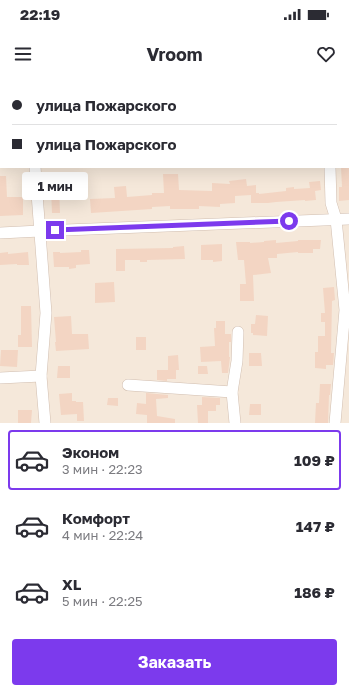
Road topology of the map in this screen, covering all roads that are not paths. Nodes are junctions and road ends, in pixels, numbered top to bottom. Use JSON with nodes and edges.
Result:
{"nodes":[{"id":1,"x":35,"y":168,"type":"edge"},
{"id":2,"x":330,"y":168,"type":"edge"},
{"id":3,"x":336,"y":219,"type":"junction"},
{"id":4,"x":349,"y":219,"type":"edge"},
{"id":5,"x":40,"y":231,"type":"junction"},
{"id":6,"x":0,"y":233,"type":"edge"},
{"id":7,"x":238,"y":332,"type":"dead end"},
{"id":8,"x":41,"y":376,"type":"junction"},
{"id":9,"x":0,"y":378,"type":"edge"},
{"id":10,"x":128,"y":385,"type":"dead end"},
{"id":11,"x":232,"y":392,"type":"junction"},
{"id":12,"x":45,"y":423,"type":"edge"},
{"id":13,"x":235,"y":423,"type":"edge"},
{"id":14,"x":335,"y":423,"type":"edge"}],
"edges":[{"from":1,"to":5,"type":"street"},
{"from":2,"to":3,"type":"street"},
{"from":3,"to":4,"type":"street"},
{"from":3,"to":5,"type":"street"},
{"from":3,"to":14,"type":"street"},
{"from":5,"to":6,"type":"street"},
{"from":5,"to":8,"type":"street"},
{"from":7,"to":11,"type":"street"},
{"from":8,"to":9,"type":"street"},
{"from":8,"to":12,"type":"street"},
{"from":10,"to":11,"type":"street"},
{"from":11,"to":13,"type":"street"}]}
